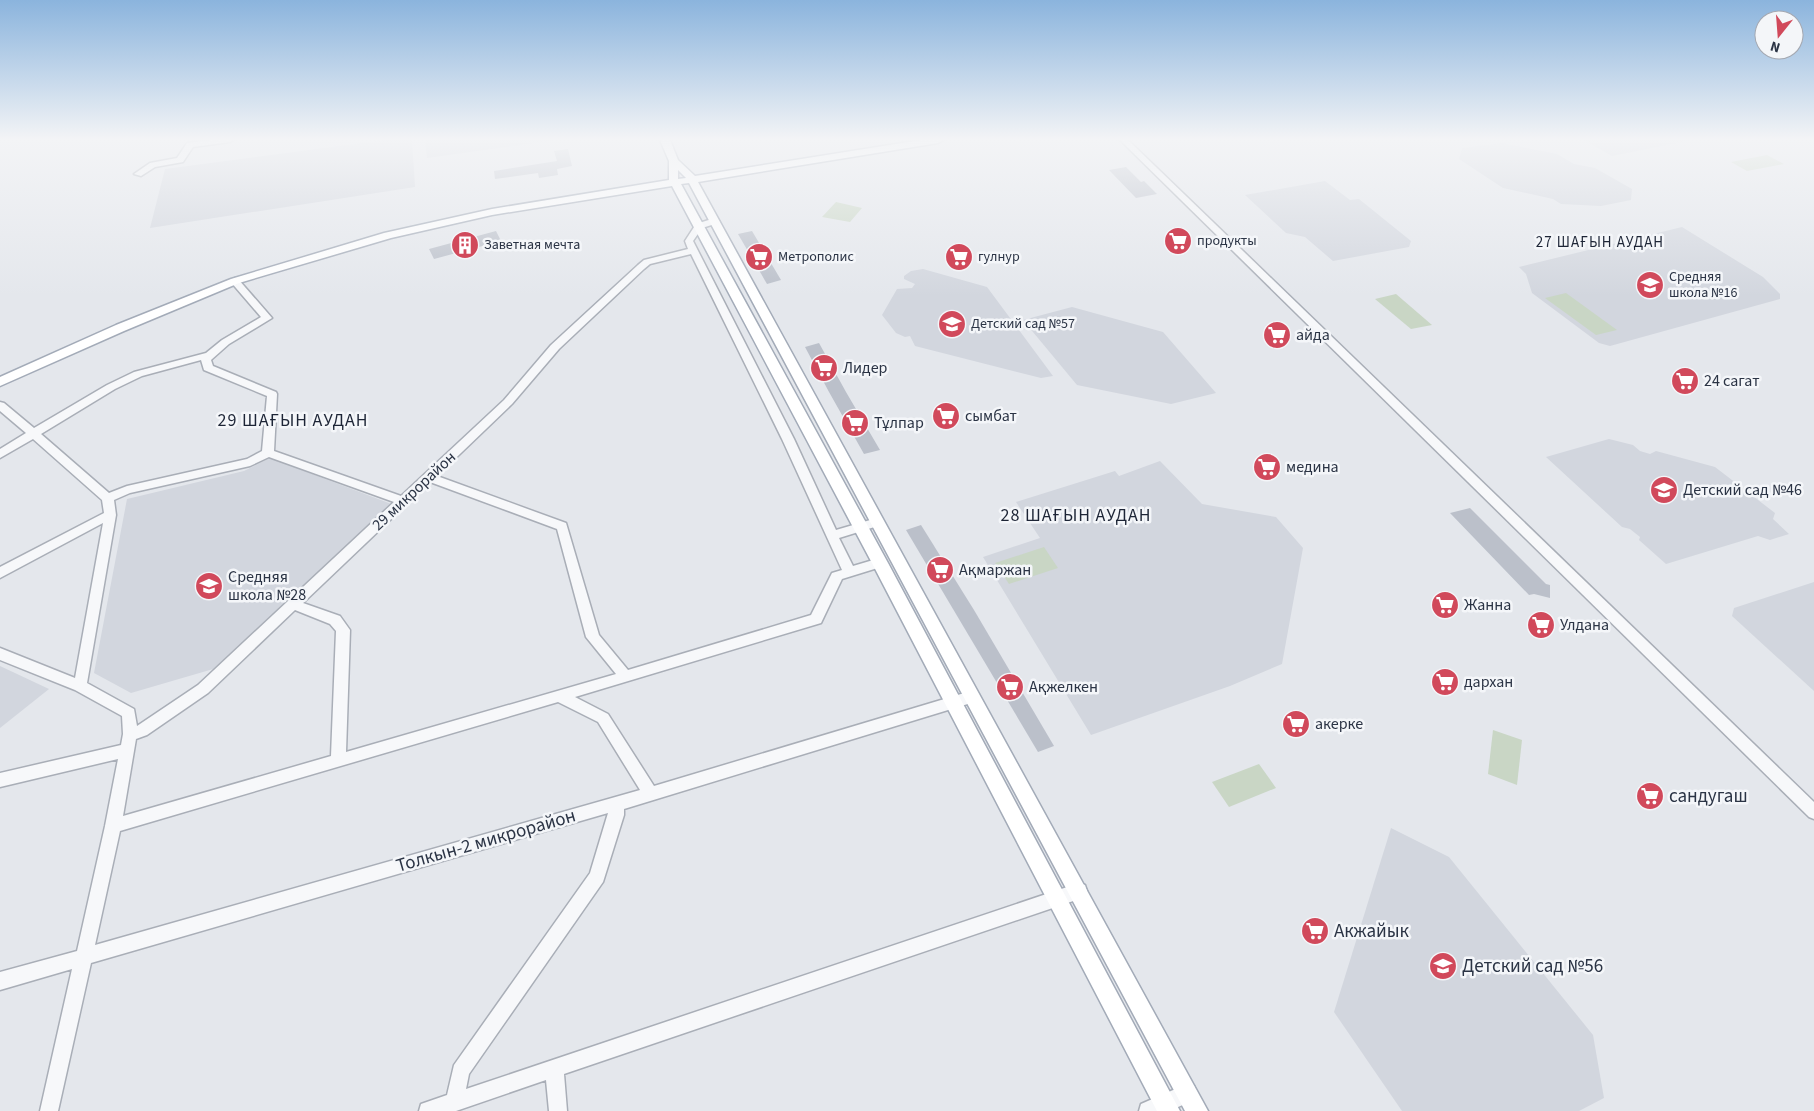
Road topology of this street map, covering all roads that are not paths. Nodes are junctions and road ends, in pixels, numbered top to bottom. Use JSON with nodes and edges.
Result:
{"nodes":[{"id":1,"x":605,"y":192,"type":"edge"},
{"id":2,"x":687,"y":192,"type":"edge"},
{"id":3,"x":692,"y":192,"type":"edge"},
{"id":4,"x":1177,"y":192,"type":"edge"},
{"id":5,"x":715,"y":221,"type":"junction"},
{"id":6,"x":699,"y":226,"type":"junction"},
{"id":7,"x":694,"y":250,"type":"junction"},
{"id":8,"x":234,"y":280,"type":"junction"},
{"id":9,"x":209,"y":355,"type":"junction"},
{"id":10,"x":0,"y":376,"type":"edge"},
{"id":11,"x":0,"y":382,"type":"edge"},
{"id":12,"x":0,"y":405,"type":"edge"},
{"id":13,"x":35,"y":434,"type":"junction"},
{"id":14,"x":268,"y":453,"type":"junction"},
{"id":15,"x":0,"y":454,"type":"edge"},
{"id":16,"x":429,"y":478,"type":"junction"},
{"id":17,"x":108,"y":498,"type":"junction"},
{"id":18,"x":404,"y":501,"type":"junction"},
{"id":19,"x":110,"y":515,"type":"junction"},
{"id":20,"x":876,"y":522,"type":"junction"},
{"id":21,"x":861,"y":527,"type":"junction"},
{"id":22,"x":832,"y":536,"type":"junction"},
{"id":23,"x":880,"y":563,"type":"junction"},
{"id":24,"x":850,"y":572,"type":"junction"},
{"id":25,"x":0,"y":573,"type":"edge"},
{"id":26,"x":293,"y":604,"type":"junction"},
{"id":27,"x":0,"y":654,"type":"edge"},
{"id":28,"x":625,"y":677,"type":"junction"},
{"id":29,"x":80,"y":686,"type":"junction"},
{"id":30,"x":558,"y":696,"type":"junction"},
{"id":31,"x":972,"y":697,"type":"junction"},
{"id":32,"x":953,"y":702,"type":"junction"},
{"id":33,"x":129,"y":742,"type":"junction"},
{"id":34,"x":338,"y":760,"type":"junction"},
{"id":35,"x":0,"y":780,"type":"edge"},
{"id":36,"x":650,"y":793,"type":"junction"},
{"id":37,"x":616,"y":804,"type":"junction"},
{"id":38,"x":1814,"y":812,"type":"edge"},
{"id":39,"x":113,"y":826,"type":"junction"},
{"id":40,"x":1079,"y":892,"type":"junction"},
{"id":41,"x":1058,"y":900,"type":"junction"},
{"id":42,"x":84,"y":956,"type":"junction"},
{"id":43,"x":0,"y":981,"type":"edge"},
{"id":44,"x":554,"y":1069,"type":"junction"},
{"id":45,"x":1187,"y":1093,"type":"junction"},
{"id":46,"x":455,"y":1102,"type":"junction"},
{"id":47,"x":1161,"y":1108,"type":"edge"},
{"id":48,"x":50,"y":1111,"type":"edge"},
{"id":49,"x":428,"y":1111,"type":"edge"},
{"id":50,"x":558,"y":1111,"type":"edge"},
{"id":51,"x":1197,"y":1111,"type":"edge"}],
"edges":[{"from":1,"to":8,"type":"main road"},
{"from":2,"to":6,"type":"main road"},
{"from":3,"to":5,"type":"main road"},
{"from":4,"to":38,"type":"street"},
{"from":5,"to":6,"type":"street"},
{"from":5,"to":20,"type":"main road"},
{"from":6,"to":7,"type":"street"},
{"from":6,"to":21,"type":"main road"},
{"from":7,"to":16,"type":"street","name":"29 микрорайон"},
{"from":7,"to":22,"type":"street"},
{"from":8,"to":9,"type":"street"},
{"from":8,"to":10,"type":"main road"},
{"from":8,"to":11,"type":"main road"},
{"from":9,"to":13,"type":"street"},
{"from":9,"to":14,"type":"street"},
{"from":12,"to":13,"type":"street"},
{"from":13,"to":15,"type":"street"},
{"from":13,"to":17,"type":"street"},
{"from":14,"to":17,"type":"street"},
{"from":14,"to":18,"type":"street"},
{"from":16,"to":18,"type":"street","name":"29 микрорайон"},
{"from":16,"to":28,"type":"street"},
{"from":17,"to":19,"type":"street"},
{"from":18,"to":26,"type":"street","name":"29 микрорайон"},
{"from":19,"to":25,"type":"street"},
{"from":19,"to":29,"type":"street"},
{"from":20,"to":21,"type":"street"},
{"from":20,"to":31,"type":"main road"},
{"from":21,"to":22,"type":"street"},
{"from":21,"to":23,"type":"main road"},
{"from":22,"to":24,"type":"street"},
{"from":23,"to":24,"type":"street"},
{"from":23,"to":32,"type":"main road"},
{"from":24,"to":28,"type":"street"},
{"from":26,"to":33,"type":"street","name":"29 микрорайон"},
{"from":26,"to":34,"type":"street"},
{"from":27,"to":29,"type":"street"},
{"from":28,"to":30,"type":"street"},
{"from":29,"to":33,"type":"street"},
{"from":30,"to":34,"type":"street"},
{"from":30,"to":36,"type":"street"},
{"from":31,"to":32,"type":"street","name":"Толкын-2 микрорайон"},
{"from":31,"to":40,"type":"main road"},
{"from":32,"to":36,"type":"street","name":"Толкын-2 микрорайон"},
{"from":32,"to":41,"type":"main road"},
{"from":33,"to":35,"type":"street","name":"29 микрорайон"},
{"from":33,"to":39,"type":"street"},
{"from":34,"to":39,"type":"street"},
{"from":36,"to":37,"type":"street","name":"Толкын-2 микрорайон"},
{"from":37,"to":42,"type":"street","name":"Толкын-2 микрорайон"},
{"from":37,"to":46,"type":"street"},
{"from":39,"to":42,"type":"street"},
{"from":40,"to":41,"type":"street"},
{"from":40,"to":45,"type":"main road"},
{"from":41,"to":44,"type":"street"},
{"from":41,"to":47,"type":"main road"},
{"from":42,"to":43,"type":"street","name":"Толкын-2 микрорайон"},
{"from":42,"to":48,"type":"street"},
{"from":44,"to":46,"type":"street"},
{"from":44,"to":50,"type":"street"},
{"from":45,"to":47,"type":"street"},
{"from":45,"to":51,"type":"main road"},
{"from":46,"to":49,"type":"street"}]}
